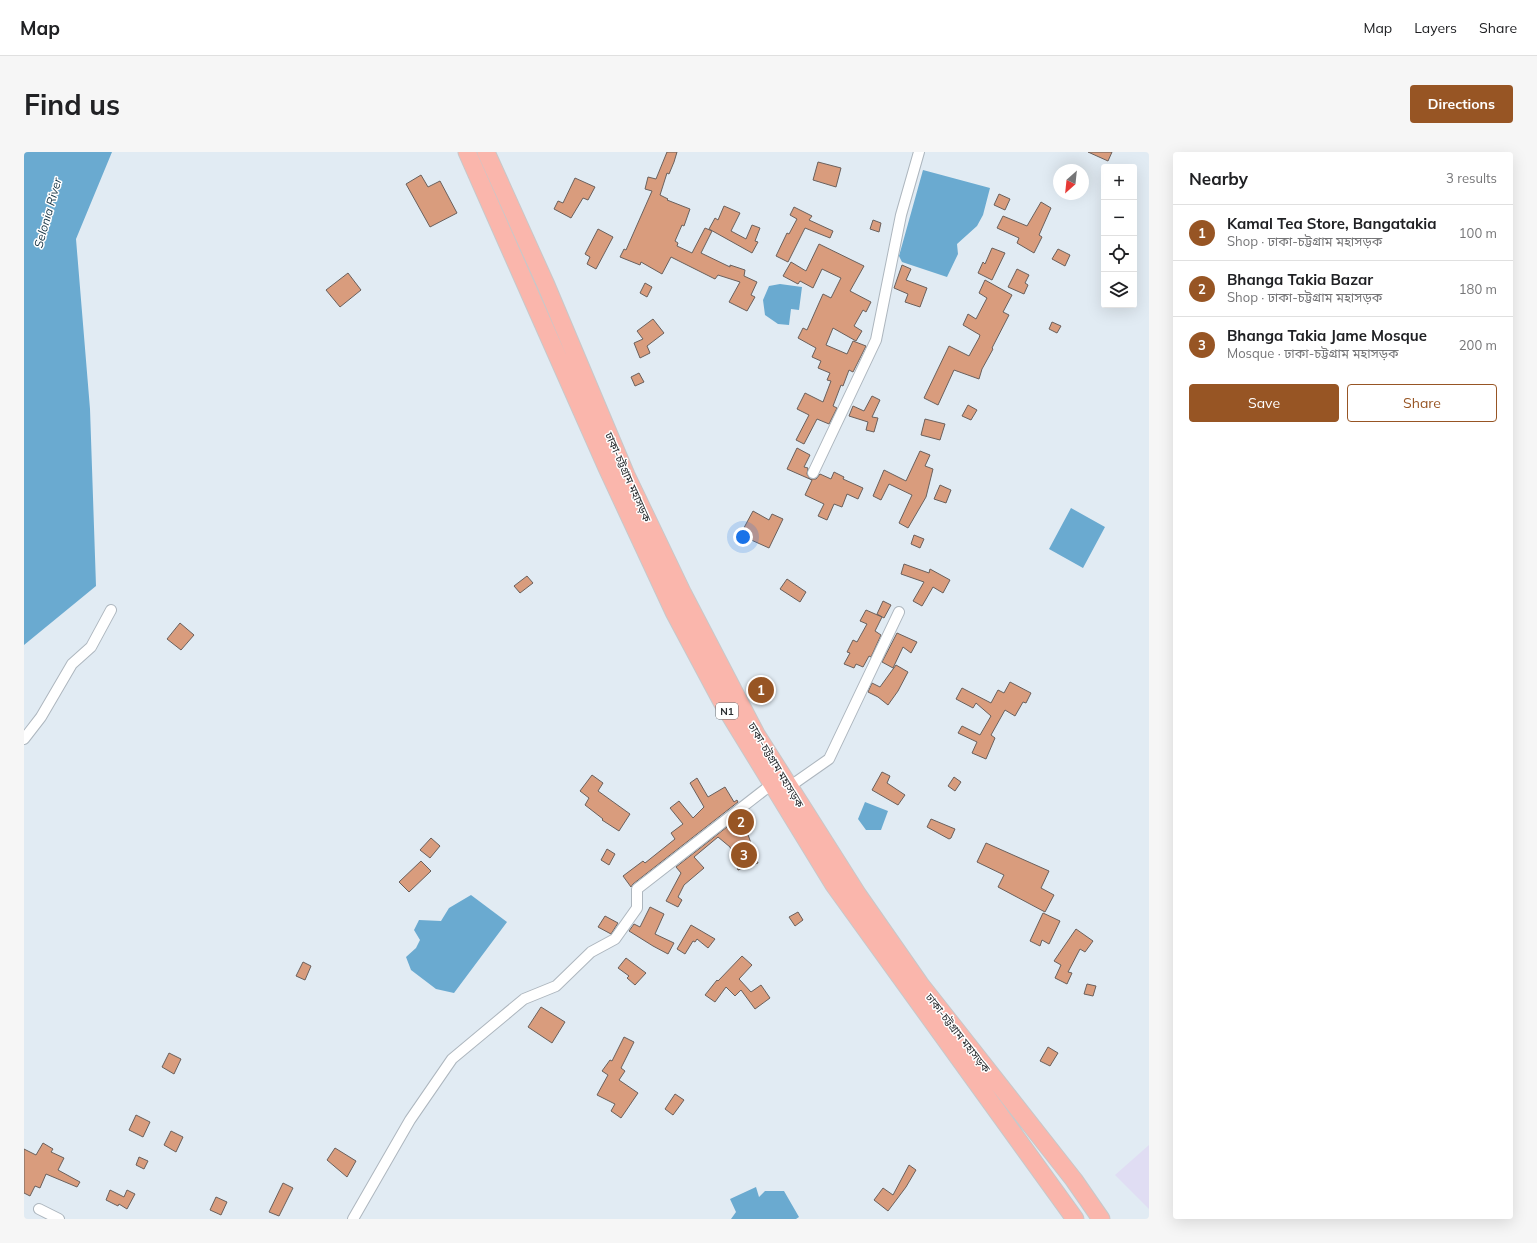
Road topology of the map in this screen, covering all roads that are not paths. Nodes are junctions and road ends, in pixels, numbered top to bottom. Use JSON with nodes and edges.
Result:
{"nodes":[{"id":1,"x":467,"y":152,"type":"edge"},
{"id":2,"x":486,"y":152,"type":"edge"},
{"id":3,"x":919,"y":152,"type":"edge"},
{"id":4,"x":813,"y":473,"type":"dead end"},
{"id":5,"x":111,"y":610,"type":"dead end"},
{"id":6,"x":899,"y":612,"type":"dead end"},
{"id":7,"x":24,"y":739,"type":"edge"},
{"id":8,"x":772,"y":784,"type":"junction"},
{"id":9,"x":789,"y":787,"type":"junction"},
{"id":10,"x":39,"y":1209,"type":"dead end"},
{"id":11,"x":59,"y":1219,"type":"edge"},
{"id":12,"x":353,"y":1219,"type":"edge"},
{"id":13,"x":1075,"y":1219,"type":"edge"},
{"id":14,"x":1101,"y":1219,"type":"edge"}],
"edges":[{"from":1,"to":8,"type":"highway","name":"ঢাকা-চট্টগ্রাম মহাসড়ক","number":"N1"},
{"from":2,"to":9,"type":"highway","name":"ঢাকা-চট্টগ্রাম মহাসড়ক","number":"N1"},
{"from":3,"to":4,"type":"street"},
{"from":5,"to":7,"type":"street"},
{"from":6,"to":9,"type":"street"},
{"from":8,"to":12,"type":"street"},
{"from":8,"to":13,"type":"highway","name":"ঢাকা-চট্টগ্রাম মহাসড়ক","number":"N1"},
{"from":9,"to":14,"type":"highway","name":"ঢাকা-চট্টগ্রাম মহাসড়ক","number":"N1"},
{"from":10,"to":11,"type":"street"}]}
